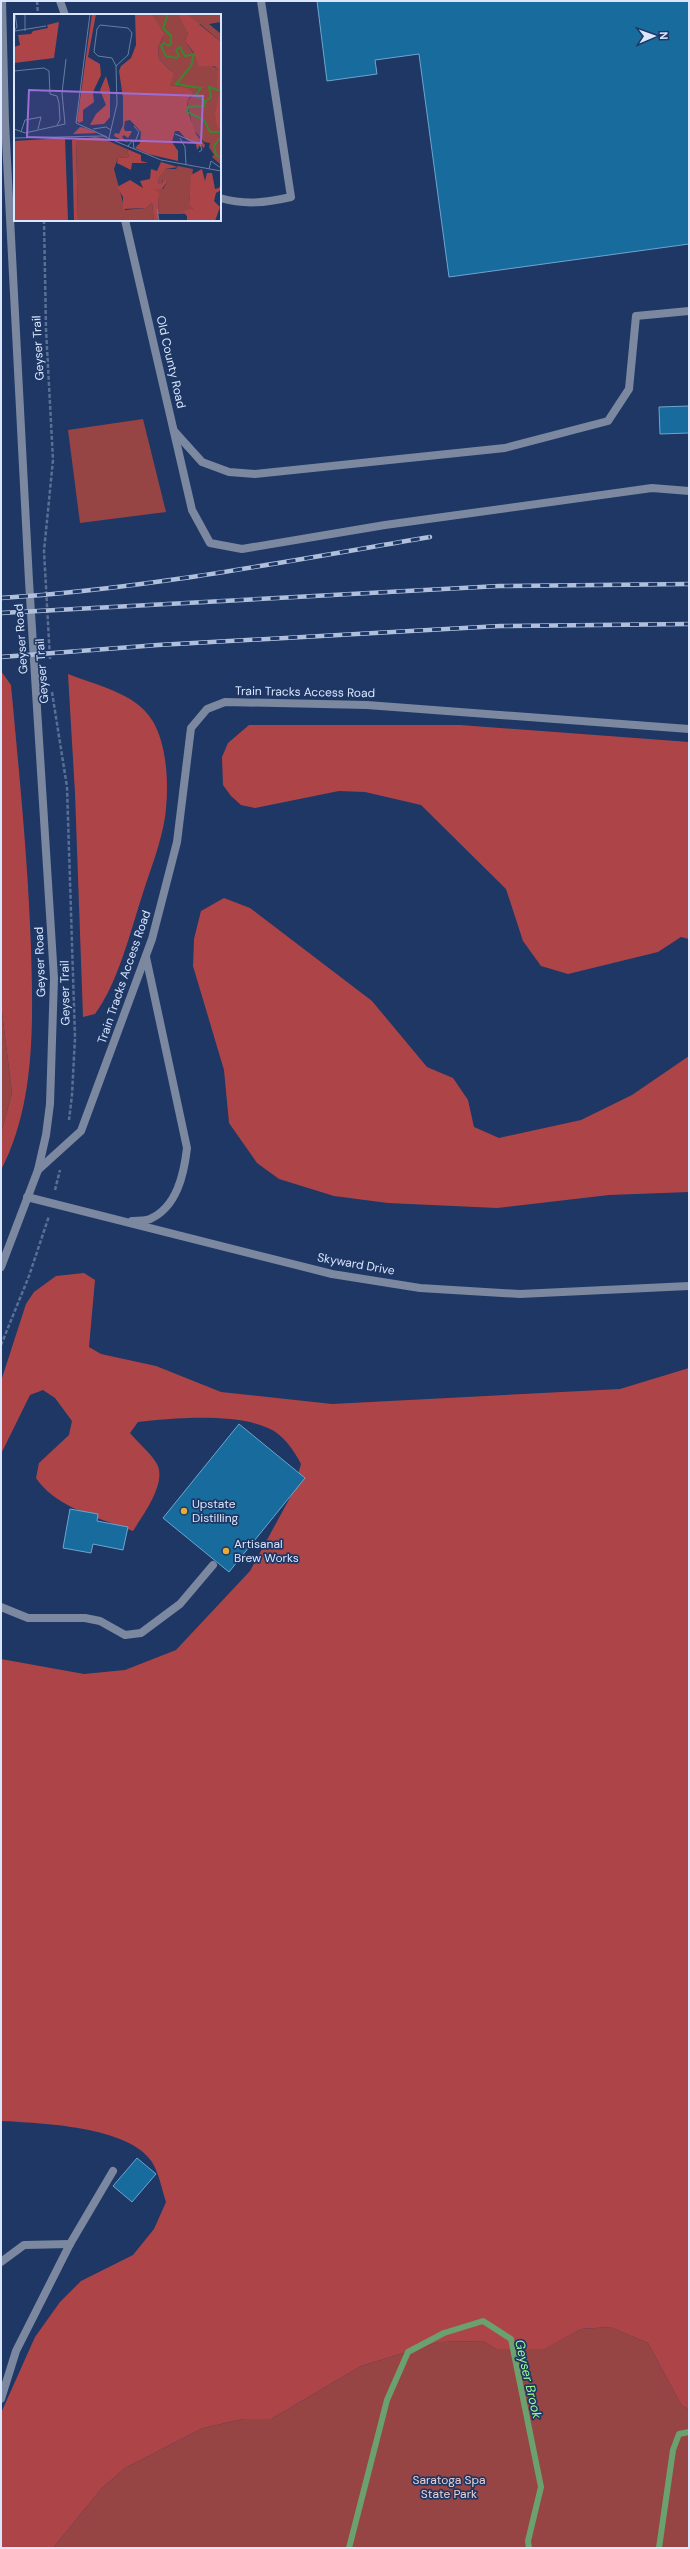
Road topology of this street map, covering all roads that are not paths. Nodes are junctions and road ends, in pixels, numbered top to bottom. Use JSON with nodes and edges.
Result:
{"nodes":[{"id":1,"x":2,"y":1,"type":"edge"},
{"id":2,"x":60,"y":1,"type":"edge"},
{"id":3,"x":261,"y":1,"type":"edge"},
{"id":4,"x":65,"y":14,"type":"edge"},
{"id":5,"x":221,"y":198,"type":"edge"},
{"id":6,"x":125,"y":221,"type":"edge"},
{"id":7,"x":689,"y":311,"type":"edge"},
{"id":8,"x":174,"y":430,"type":"junction"},
{"id":9,"x":689,"y":491,"type":"edge"},
{"id":10,"x":689,"y":729,"type":"edge"},
{"id":11,"x":146,"y":956,"type":"junction"},
{"id":12,"x":38,"y":1170,"type":"junction"},
{"id":13,"x":27,"y":1197,"type":"junction"},
{"id":14,"x":126,"y":1222,"type":"junction"},
{"id":15,"x":1,"y":1267,"type":"edge"},
{"id":16,"x":689,"y":1286,"type":"edge"},
{"id":17,"x":213,"y":1566,"type":"dead end"},
{"id":18,"x":1,"y":1607,"type":"edge"},
{"id":19,"x":113,"y":2171,"type":"dead end"},
{"id":20,"x":70,"y":2244,"type":"junction"},
{"id":21,"x":1,"y":2262,"type":"edge"},
{"id":22,"x":1,"y":2399,"type":"edge"}],
"edges":[{"from":1,"to":12,"type":"street","name":"Geyser Road"},
{"from":2,"to":4,"type":"street"},
{"from":3,"to":5,"type":"street"},
{"from":6,"to":8,"type":"street","name":"Old County Road"},
{"from":7,"to":8,"type":"street"},
{"from":8,"to":9,"type":"street","name":"Old County Road"},
{"from":10,"to":11,"type":"street","name":"Train Tracks Access Road"},
{"from":11,"to":12,"type":"street","name":"Train Tracks Access Road"},
{"from":11,"to":14,"type":"street"},
{"from":12,"to":13,"type":"street","name":"Geyser Road"},
{"from":13,"to":14,"type":"street","name":"Skyward Drive"},
{"from":13,"to":15,"type":"street","name":"Geyser Road"},
{"from":14,"to":16,"type":"street","name":"Skyward Drive"},
{"from":17,"to":18,"type":"street"},
{"from":19,"to":20,"type":"street"},
{"from":20,"to":21,"type":"street"},
{"from":20,"to":22,"type":"street"}]}
